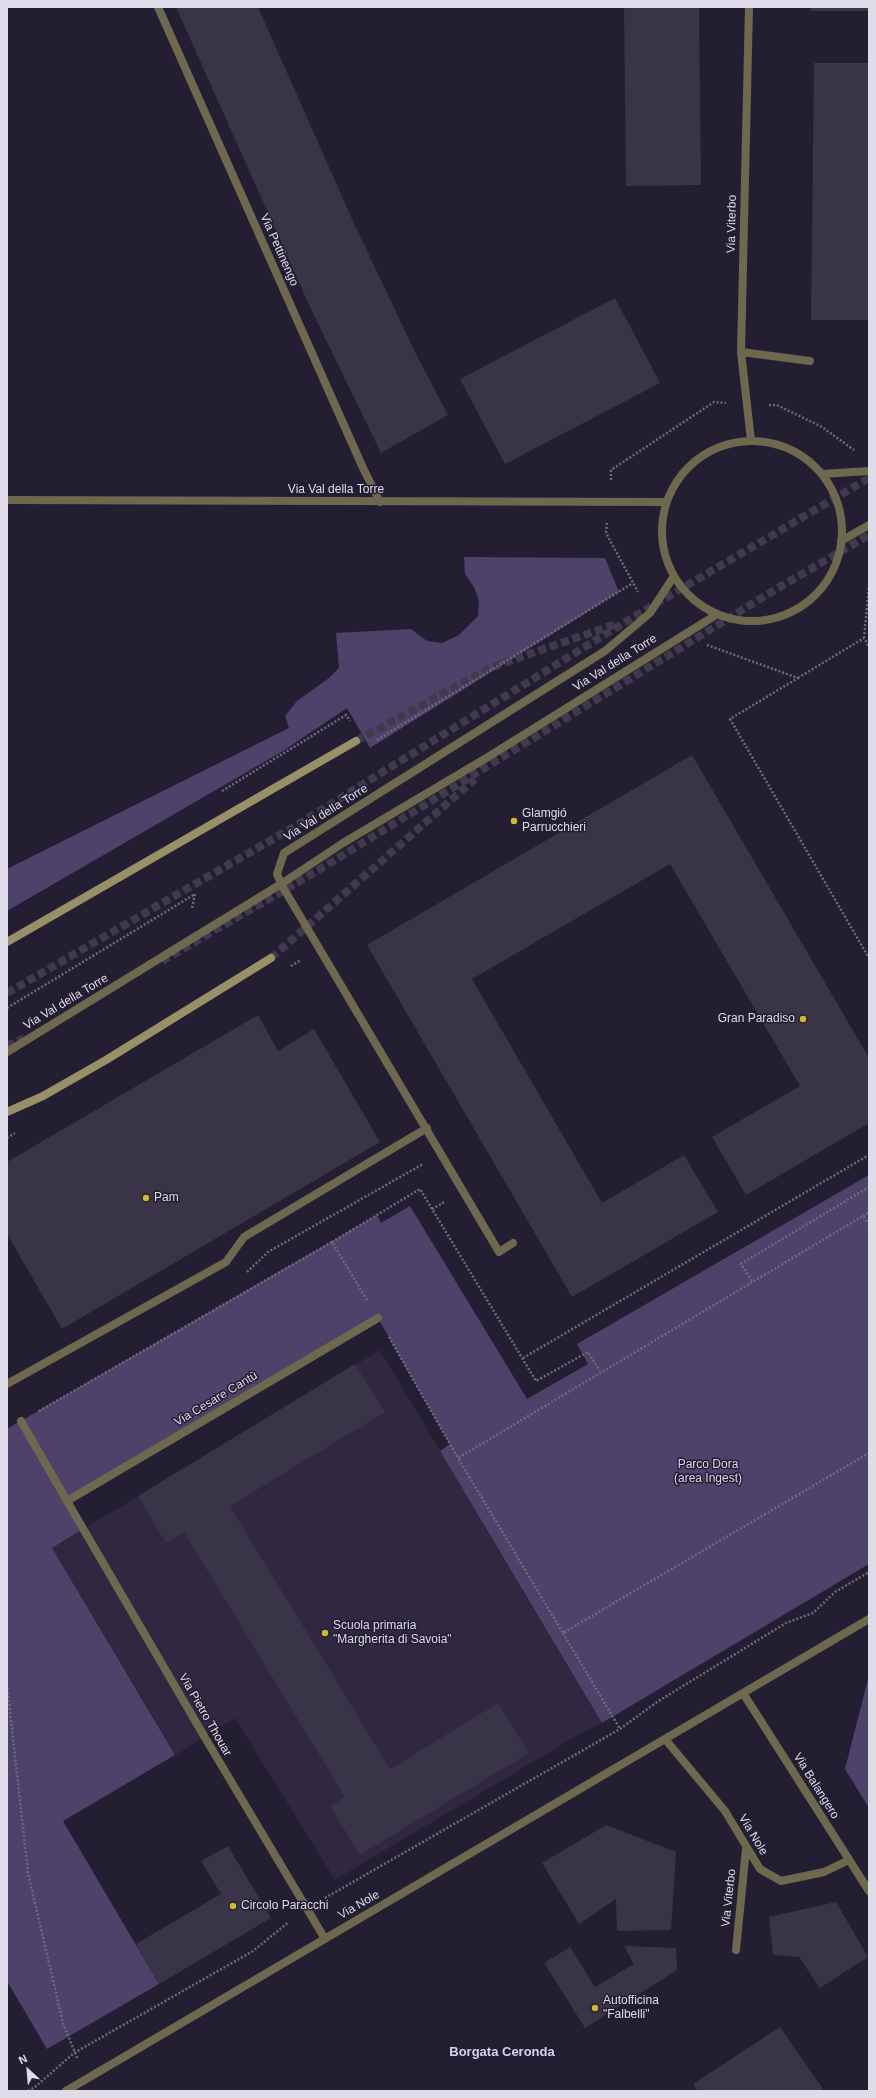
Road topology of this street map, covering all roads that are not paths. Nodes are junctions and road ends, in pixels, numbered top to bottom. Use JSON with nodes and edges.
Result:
{"nodes":[{"id":1,"x":158,"y":7,"type":"edge"},
{"id":2,"x":748,"y":7,"type":"edge"},
{"id":3,"x":741,"y":352,"type":"junction"},
{"id":4,"x":810,"y":361,"type":"dead end"},
{"id":5,"x":751,"y":440,"type":"junction"},
{"id":6,"x":867,"y":471,"type":"edge"},
{"id":7,"x":822,"y":474,"type":"junction"},
{"id":8,"x":7,"y":500,"type":"edge"},
{"id":9,"x":380,"y":502,"type":"junction"},
{"id":10,"x":666,"y":502,"type":"junction"},
{"id":11,"x":869,"y":525,"type":"edge"},
{"id":12,"x":841,"y":540,"type":"junction"},
{"id":13,"x":674,"y":576,"type":"junction"},
{"id":14,"x":716,"y":615,"type":"junction"},
{"id":15,"x":356,"y":741,"type":"tunnel mouth"},
{"id":16,"x":281,"y":884,"type":"junction"},
{"id":17,"x":7,"y":942,"type":"edge"},
{"id":18,"x":271,"y":958,"type":"tunnel mouth"},
{"id":19,"x":7,"y":1052,"type":"edge"},
{"id":20,"x":7,"y":1112,"type":"edge"},
{"id":21,"x":427,"y":1128,"type":"junction"},
{"id":22,"x":514,"y":1243,"type":"dead end"},
{"id":23,"x":378,"y":1318,"type":"road end"},
{"id":24,"x":7,"y":1384,"type":"edge"},
{"id":25,"x":21,"y":1421,"type":"road end"},
{"id":26,"x":67,"y":1501,"type":"junction"},
{"id":27,"x":869,"y":1619,"type":"edge"},
{"id":28,"x":743,"y":1693,"type":"junction"},
{"id":29,"x":665,"y":1739,"type":"junction"},
{"id":30,"x":746,"y":1849,"type":"junction"},
{"id":31,"x":849,"y":1860,"type":"junction"},
{"id":32,"x":869,"y":1891,"type":"edge"},
{"id":33,"x":325,"y":1939,"type":"junction"},
{"id":34,"x":736,"y":1950,"type":"dead end"},
{"id":35,"x":66,"y":2091,"type":"edge"}],
"edges":[{"from":1,"to":9,"type":"street","name":"Via Pettinengo"},
{"from":2,"to":3,"type":"street","name":"Via Viterbo"},
{"from":3,"to":4,"type":"street"},
{"from":3,"to":5,"type":"street","name":"Via Viterbo"},
{"from":5,"to":7,"type":"street"},
{"from":5,"to":10,"type":"street"},
{"from":6,"to":7,"type":"street"},
{"from":7,"to":12,"type":"street"},
{"from":8,"to":9,"type":"street","name":"Via Val della Torre"},
{"from":9,"to":10,"type":"street","name":"Via Val della Torre"},
{"from":10,"to":13,"type":"street"},
{"from":11,"to":12,"type":"street"},
{"from":12,"to":14,"type":"street"},
{"from":13,"to":14,"type":"street"},
{"from":13,"to":16,"type":"street","name":"Via Val della Torre"},
{"from":14,"to":16,"type":"street","name":"Via Val della Torre"},
{"from":15,"to":17,"type":"main road"},
{"from":16,"to":19,"type":"street","name":"Via Val della Torre"},
{"from":16,"to":21,"type":"street"},
{"from":18,"to":20,"type":"main road"},
{"from":21,"to":22,"type":"street"},
{"from":21,"to":24,"type":"street"},
{"from":23,"to":26,"type":"street","name":"Via Cesare Cantù"},
{"from":25,"to":26,"type":"street","name":"Via Pietro Thouar"},
{"from":26,"to":33,"type":"street","name":"Via Pietro Thouar"},
{"from":27,"to":28,"type":"street","name":"Via Nole"},
{"from":28,"to":29,"type":"street","name":"Via Nole"},
{"from":28,"to":31,"type":"street","name":"Via Balangero"},
{"from":29,"to":30,"type":"street","name":"Via Nole"},
{"from":29,"to":33,"type":"street","name":"Via Nole"},
{"from":30,"to":31,"type":"street","name":"Via Nole"},
{"from":30,"to":34,"type":"street","name":"Via Viterbo"},
{"from":31,"to":32,"type":"street","name":"Via Balangero"},
{"from":33,"to":35,"type":"street","name":"Via Nole"}]}
